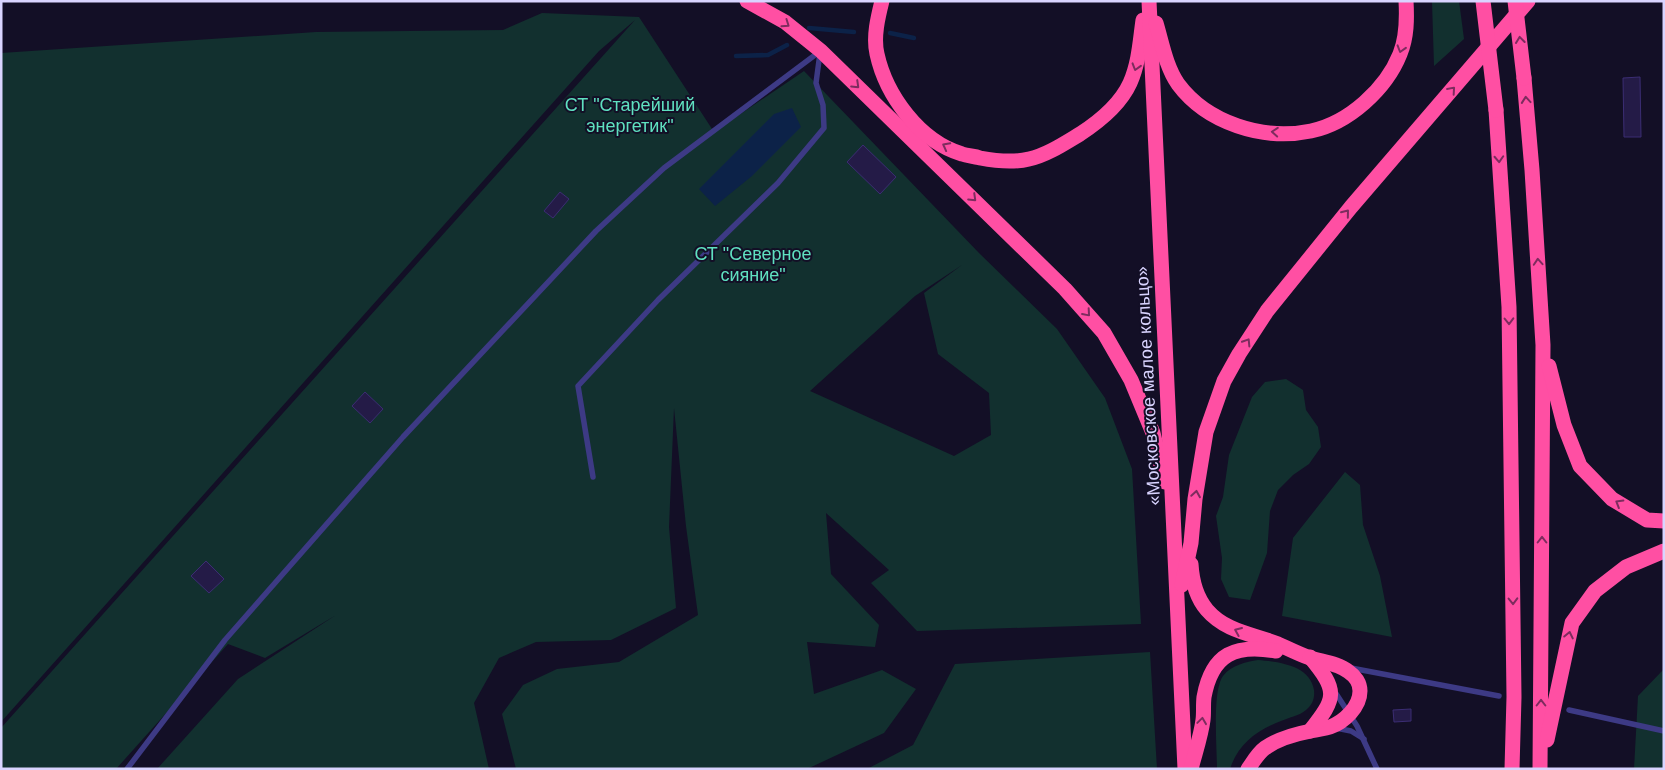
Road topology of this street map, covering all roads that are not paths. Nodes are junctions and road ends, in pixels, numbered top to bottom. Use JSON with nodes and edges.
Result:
{"nodes":[{"id":1,"x":747,"y":1,"type":"edge"},
{"id":2,"x":882,"y":1,"type":"edge"},
{"id":3,"x":1145,"y":1,"type":"edge"},
{"id":4,"x":1150,"y":1,"type":"edge"},
{"id":5,"x":1406,"y":1,"type":"edge"},
{"id":6,"x":1483,"y":1,"type":"edge"},
{"id":7,"x":1515,"y":1,"type":"edge"},
{"id":8,"x":1528,"y":1,"type":"edge"},
{"id":9,"x":821,"y":51,"type":"junction"},
{"id":10,"x":1543,"y":345,"type":"junction"},
{"id":11,"x":593,"y":477,"type":"dead end"},
{"id":12,"x":1173,"y":516,"type":"junction"},
{"id":13,"x":1664,"y":520,"type":"edge"},
{"id":14,"x":1191,"y":543,"type":"junction"},
{"id":15,"x":1664,"y":551,"type":"edge"},
{"id":16,"x":1178,"y":609,"type":"junction"},
{"id":17,"x":1305,"y":656,"type":"junction"},
{"id":18,"x":1369,"y":671,"type":"junction"},
{"id":19,"x":1334,"y":676,"type":"junction"},
{"id":20,"x":1360,"y":690,"type":"junction"},
{"id":21,"x":1499,"y":696,"type":"dead end"},
{"id":22,"x":1570,"y":710,"type":"dead end"},
{"id":23,"x":1350,"y":713,"type":"junction"},
{"id":24,"x":1330,"y":727,"type":"junction"},
{"id":25,"x":1310,"y":731,"type":"junction"},
{"id":26,"x":1664,"y":731,"type":"edge"},
{"id":27,"x":1364,"y":739,"type":"junction"},
{"id":28,"x":127,"y":769,"type":"edge"},
{"id":29,"x":1186,"y":769,"type":"edge"},
{"id":30,"x":1191,"y":769,"type":"edge"},
{"id":31,"x":1248,"y":769,"type":"edge"},
{"id":32,"x":1377,"y":769,"type":"edge"},
{"id":33,"x":1512,"y":769,"type":"edge"},
{"id":34,"x":1541,"y":769,"type":"edge"}],
"edges":[{"from":1,"to":9,"type":"highway","one_way":true},
{"from":3,"to":2,"type":"highway","one_way":true},
{"from":5,"to":4,"type":"highway","one_way":true},
{"from":4,"to":12,"type":"highway","name":"«Московское малое кольцо»"},
{"from":6,"to":33,"type":"highway","one_way":true,"bridge":true},
{"from":10,"to":7,"type":"highway","one_way":true,"bridge":true},
{"from":14,"to":8,"type":"highway","one_way":true},
{"from":9,"to":11,"type":"lane"},
{"from":9,"to":12,"type":"highway","one_way":true},
{"from":9,"to":28,"type":"lane"},
{"from":13,"to":10,"type":"highway","one_way":true},
{"from":34,"to":10,"type":"highway","one_way":true},
{"from":12,"to":16,"type":"highway","name":"«Московское малое кольцо»"},
{"from":14,"to":16,"type":"highway"},
{"from":17,"to":14,"type":"highway","one_way":true},
{"from":34,"to":15,"type":"highway","one_way":true},
{"from":16,"to":29,"type":"highway","name":"«Московское малое кольцо»"},
{"from":17,"to":19,"type":"highway"},
{"from":17,"to":19,"type":"highway"},
{"from":30,"to":17,"type":"highway","one_way":true},
{"from":18,"to":19,"type":"lane"},
{"from":18,"to":20,"type":"lane"},
{"from":18,"to":21,"type":"lane"},
{"from":19,"to":20,"type":"highway"},
{"from":19,"to":23,"type":"lane"},
{"from":19,"to":25,"type":"highway"},
{"from":20,"to":23,"type":"highway"},
{"from":22,"to":26,"type":"lane"},
{"from":23,"to":24,"type":"highway"},
{"from":23,"to":27,"type":"lane"},
{"from":24,"to":25,"type":"highway"},
{"from":24,"to":27,"type":"lane"},
{"from":25,"to":31,"type":"highway"},
{"from":27,"to":32,"type":"lane"}]}
